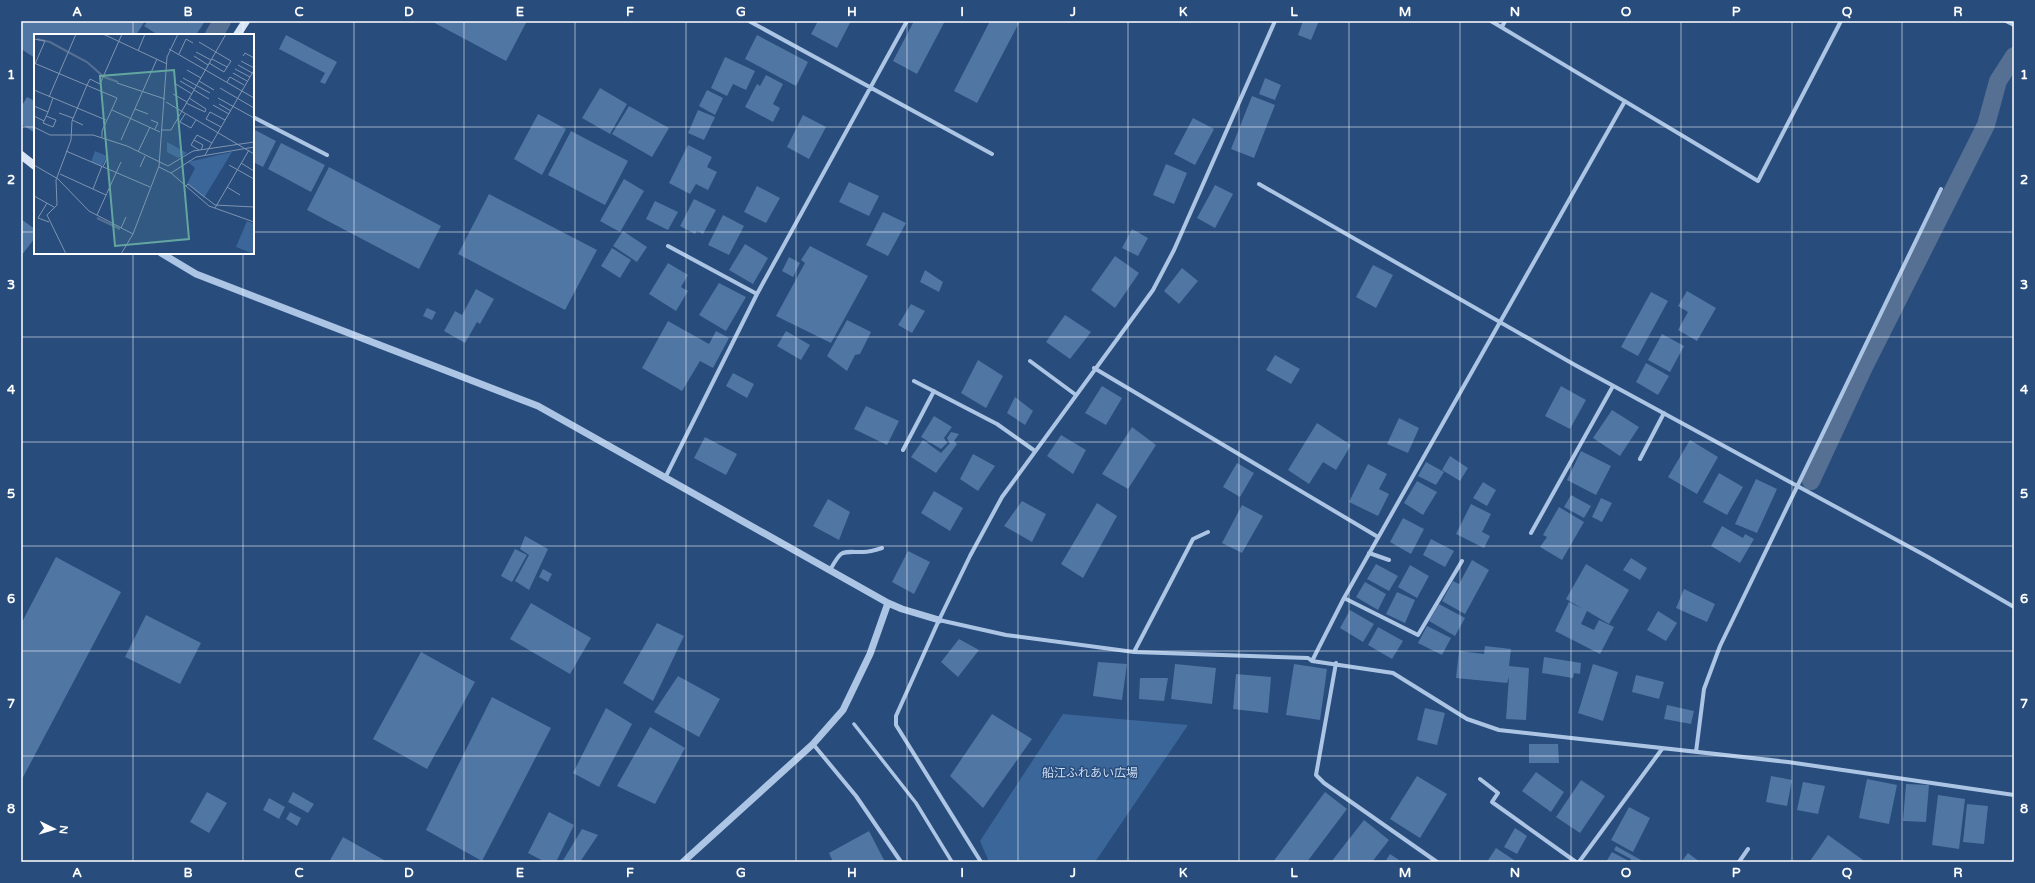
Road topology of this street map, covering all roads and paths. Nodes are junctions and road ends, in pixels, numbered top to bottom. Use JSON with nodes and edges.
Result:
{"nodes":[{"id":1,"x":246,"y":21,"type":"edge"},
{"id":2,"x":749,"y":21,"type":"edge"},
{"id":3,"x":907,"y":21,"type":"edge"},
{"id":4,"x":1275,"y":21,"type":"edge"},
{"id":5,"x":1490,"y":21,"type":"edge"},
{"id":6,"x":1505,"y":21,"type":"edge"},
{"id":7,"x":1841,"y":21,"type":"edge"},
{"id":8,"x":2006,"y":21,"type":"edge"},
{"id":9,"x":2014,"y":25,"type":"edge"},
{"id":10,"x":1502,"y":27,"type":"junction"},
{"id":11,"x":238,"y":34,"type":"edge"},
{"id":12,"x":870,"y":87,"type":"junction"},
{"id":13,"x":1625,"y":101,"type":"junction"},
{"id":14,"x":254,"y":118,"type":"edge"},
{"id":15,"x":992,"y":154,"type":"dead end"},
{"id":16,"x":21,"y":155,"type":"edge"},
{"id":17,"x":327,"y":155,"type":"dead end"},
{"id":18,"x":34,"y":165,"type":"edge"},
{"id":19,"x":1259,"y":184,"type":"dead end"},
{"id":20,"x":1941,"y":189,"type":"dead end"},
{"id":21,"x":668,"y":246,"type":"dead end"},
{"id":22,"x":163,"y":254,"type":"edge"},
{"id":23,"x":756,"y":294,"type":"junction"},
{"id":24,"x":1500,"y":322,"type":"junction"},
{"id":25,"x":1030,"y":361,"type":"dead end"},
{"id":26,"x":1094,"y":368,"type":"junction"},
{"id":27,"x":914,"y":381,"type":"dead end"},
{"id":28,"x":1613,"y":386,"type":"junction"},
{"id":29,"x":934,"y":391,"type":"junction"},
{"id":30,"x":1076,"y":395,"type":"junction"},
{"id":31,"x":1664,"y":413,"type":"junction"},
{"id":32,"x":903,"y":450,"type":"dead end"},
{"id":33,"x":1035,"y":451,"type":"junction"},
{"id":34,"x":1640,"y":459,"type":"dead end"},
{"id":35,"x":665,"y":478,"type":"junction"},
{"id":36,"x":1797,"y":486,"type":"junction"},
{"id":37,"x":1208,"y":532,"type":"dead end"},
{"id":38,"x":1531,"y":533,"type":"dead end"},
{"id":39,"x":1378,"y":537,"type":"junction"},
{"id":40,"x":882,"y":548,"type":"dead end"},
{"id":41,"x":1369,"y":553,"type":"junction"},
{"id":42,"x":1389,"y":560,"type":"dead end"},
{"id":43,"x":1462,"y":561,"type":"dead end"},
{"id":44,"x":830,"y":570,"type":"junction"},
{"id":45,"x":1344,"y":598,"type":"junction"},
{"id":46,"x":888,"y":603,"type":"junction"},
{"id":47,"x":2014,"y":607,"type":"edge"},
{"id":48,"x":939,"y":620,"type":"junction"},
{"id":49,"x":1134,"y":652,"type":"junction"},
{"id":50,"x":1312,"y":661,"type":"junction"},
{"id":51,"x":1336,"y":663,"type":"junction"},
{"id":52,"x":854,"y":724,"type":"dead end"},
{"id":53,"x":814,"y":744,"type":"junction"},
{"id":54,"x":1662,"y":749,"type":"junction"},
{"id":55,"x":1696,"y":752,"type":"junction"},
{"id":56,"x":1480,"y":779,"type":"dead end"},
{"id":57,"x":2014,"y":795,"type":"edge"},
{"id":58,"x":1748,"y":849,"type":"dead end"},
{"id":59,"x":683,"y":862,"type":"edge"},
{"id":60,"x":901,"y":862,"type":"edge"},
{"id":61,"x":952,"y":862,"type":"edge"},
{"id":62,"x":981,"y":862,"type":"edge"},
{"id":63,"x":1437,"y":862,"type":"edge"},
{"id":64,"x":1578,"y":862,"type":"edge"},
{"id":65,"x":1739,"y":862,"type":"edge"}],
"edges":[{"from":1,"to":11,"type":"main road"},
{"from":2,"to":12,"type":"street"},
{"from":3,"to":12,"type":"street"},
{"from":4,"to":26,"type":"street"},
{"from":5,"to":10,"type":"street"},
{"from":6,"to":10,"type":"street"},
{"from":7,"to":13,"type":"street"},
{"from":8,"to":9,"type":"street"},
{"from":10,"to":13,"type":"street"},
{"from":12,"to":15,"type":"street"},
{"from":12,"to":23,"type":"street"},
{"from":13,"to":24,"type":"street"},
{"from":14,"to":17,"type":"street"},
{"from":16,"to":18,"type":"main road"},
{"from":19,"to":24,"type":"street"},
{"from":20,"to":36,"type":"street"},
{"from":21,"to":23,"type":"street"},
{"from":22,"to":35,"type":"street"},
{"from":23,"to":35,"type":"street"},
{"from":24,"to":28,"type":"street"},
{"from":24,"to":39,"type":"street"},
{"from":25,"to":30,"type":"street"},
{"from":26,"to":30,"type":"street"},
{"from":26,"to":39,"type":"street"},
{"from":27,"to":29,"type":"street"},
{"from":28,"to":31,"type":"street"},
{"from":28,"to":38,"type":"street"},
{"from":29,"to":32,"type":"street"},
{"from":29,"to":33,"type":"street"},
{"from":30,"to":33,"type":"street"},
{"from":31,"to":34,"type":"street"},
{"from":31,"to":36,"type":"street"},
{"from":33,"to":48,"type":"street"},
{"from":35,"to":44,"type":"street"},
{"from":36,"to":47,"type":"street"},
{"from":36,"to":55,"type":"street"},
{"from":37,"to":49,"type":"street"},
{"from":39,"to":41,"type":"street"},
{"from":40,"to":44,"type":"street"},
{"from":41,"to":42,"type":"street"},
{"from":41,"to":45,"type":"street"},
{"from":43,"to":45,"type":"street"},
{"from":44,"to":46,"type":"street"},
{"from":45,"to":50,"type":"street"},
{"from":46,"to":48,"type":"street"},
{"from":46,"to":53,"type":"street"},
{"from":48,"to":49,"type":"street"},
{"from":48,"to":62,"type":"street"},
{"from":49,"to":50,"type":"street"},
{"from":50,"to":51,"type":"street"},
{"from":51,"to":54,"type":"street"},
{"from":51,"to":63,"type":"street"},
{"from":52,"to":61,"type":"street"},
{"from":53,"to":59,"type":"street"},
{"from":53,"to":60,"type":"street"},
{"from":54,"to":55,"type":"street"},
{"from":54,"to":64,"type":"street"},
{"from":55,"to":57,"type":"street"},
{"from":56,"to":64,"type":"street"},
{"from":58,"to":65,"type":"street"}]}
